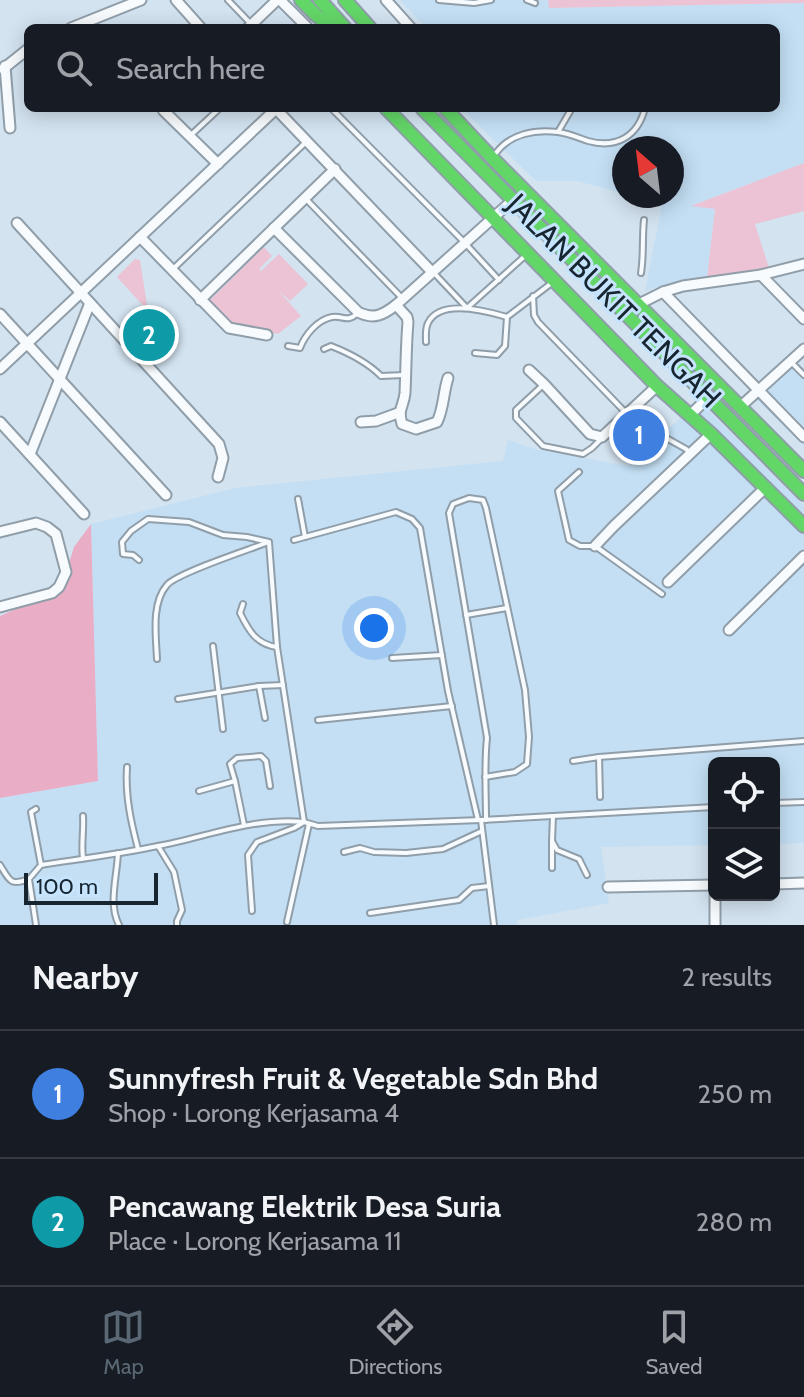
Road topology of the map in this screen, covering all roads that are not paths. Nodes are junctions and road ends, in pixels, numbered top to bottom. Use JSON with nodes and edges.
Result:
{"nodes":[{"id":1,"x":141,"y":0,"type":"edge"},
{"id":2,"x":176,"y":0,"type":"edge"},
{"id":3,"x":228,"y":0,"type":"edge"},
{"id":4,"x":279,"y":0,"type":"edge"},
{"id":5,"x":301,"y":0,"type":"edge"},
{"id":6,"x":320,"y":0,"type":"edge"},
{"id":7,"x":345,"y":0,"type":"edge"},
{"id":8,"x":356,"y":0,"type":"edge"},
{"id":9,"x":439,"y":0,"type":"edge"},
{"id":10,"x":491,"y":0,"type":"edge"},
{"id":11,"x":527,"y":0,"type":"edge"},
{"id":12,"x":390,"y":1,"type":"edge"},
{"id":13,"x":535,"y":3,"type":"dead end"},
{"id":14,"x":81,"y":24,"type":"edge"},
{"id":15,"x":194,"y":24,"type":"edge"},
{"id":16,"x":248,"y":24,"type":"edge"},
{"id":17,"x":252,"y":24,"type":"edge"},
{"id":18,"x":303,"y":24,"type":"edge"},
{"id":19,"x":328,"y":24,"type":"edge"},
{"id":20,"x":341,"y":24,"type":"edge"},
{"id":21,"x":370,"y":24,"type":"edge"},
{"id":22,"x":371,"y":24,"type":"edge"},
{"id":23,"x":408,"y":24,"type":"edge"},
{"id":24,"x":24,"y":52,"type":"edge"},
{"id":25,"x":3,"y":69,"type":"edge"},
{"id":26,"x":166,"y":112,"type":"edge"},
{"id":27,"x":216,"y":112,"type":"edge"},
{"id":28,"x":274,"y":112,"type":"edge"},
{"id":29,"x":280,"y":112,"type":"edge"},
{"id":30,"x":335,"y":112,"type":"edge"},
{"id":31,"x":390,"y":112,"type":"edge"},
{"id":32,"x":426,"y":112,"type":"edge"},
{"id":33,"x":449,"y":112,"type":"edge"},
{"id":34,"x":570,"y":112,"type":"edge"},
{"id":35,"x":644,"y":112,"type":"edge"},
{"id":36,"x":10,"y":128,"type":"dead end"},
{"id":37,"x":558,"y":132,"type":"junction"},
{"id":38,"x":189,"y":137,"type":"junction"},
{"id":39,"x":307,"y":141,"type":"junction"},
{"id":40,"x":492,"y":158,"type":"junction"},
{"id":41,"x":218,"y":164,"type":"junction"},
{"id":42,"x":335,"y":169,"type":"junction"},
{"id":43,"x":305,"y":198,"type":"junction"},
{"id":44,"x":514,"y":199,"type":"junction"},
{"id":45,"x":493,"y":218,"type":"junction"},
{"id":46,"x":644,"y":220,"type":"dead end"},
{"id":47,"x":17,"y":223,"type":"dead end"},
{"id":48,"x":274,"y":228,"type":"junction"},
{"id":49,"x":140,"y":237,"type":"junction"},
{"id":50,"x":465,"y":243,"type":"junction"},
{"id":51,"x":528,"y":253,"type":"junction"},
{"id":52,"x":804,"y":264,"type":"edge"},
{"id":53,"x":171,"y":270,"type":"junction"},
{"id":54,"x":432,"y":272,"type":"junction"},
{"id":55,"x":641,"y":273,"type":"dead end"},
{"id":56,"x":761,"y":275,"type":"junction"},
{"id":57,"x":499,"y":280,"type":"junction"},
{"id":58,"x":555,"y":281,"type":"junction"},
{"id":59,"x":663,"y":292,"type":"junction"},
{"id":60,"x":81,"y":293,"type":"junction"},
{"id":61,"x":533,"y":296,"type":"junction"},
{"id":62,"x":200,"y":300,"type":"junction"},
{"id":63,"x":399,"y":301,"type":"junction"},
{"id":64,"x":90,"y":303,"type":"junction"},
{"id":65,"x":639,"y":304,"type":"junction"},
{"id":66,"x":0,"y":314,"type":"edge"},
{"id":67,"x":363,"y":314,"type":"junction"},
{"id":68,"x":802,"y":315,"type":"edge"},
{"id":69,"x":507,"y":317,"type":"junction"},
{"id":70,"x":267,"y":335,"type":"dead end"},
{"id":71,"x":426,"y":342,"type":"dead end"},
{"id":72,"x":27,"y":344,"type":"junction"},
{"id":73,"x":288,"y":346,"type":"dead end"},
{"id":74,"x":324,"y":349,"type":"dead end"},
{"id":75,"x":804,"y":349,"type":"edge"},
{"id":76,"x":475,"y":353,"type":"dead end"},
{"id":77,"x":791,"y":361,"type":"junction"},
{"id":78,"x":0,"y":369,"type":"edge"},
{"id":79,"x":529,"y":370,"type":"dead end"},
{"id":80,"x":404,"y":375,"type":"junction"},
{"id":81,"x":804,"y":375,"type":"edge"},
{"id":82,"x":448,"y":378,"type":"dead end"},
{"id":83,"x":60,"y":380,"type":"junction"},
{"id":84,"x":544,"y":384,"type":"junction"},
{"id":85,"x":657,"y":386,"type":"junction"},
{"id":86,"x":760,"y":390,"type":"junction"},
{"id":87,"x":709,"y":397,"type":"junction"},
{"id":88,"x":740,"y":407,"type":"junction"},
{"id":89,"x":398,"y":413,"type":"junction"},
{"id":90,"x":627,"y":414,"type":"junction"},
{"id":91,"x":690,"y":415,"type":"junction"},
{"id":92,"x":0,"y":422,"type":"edge"},
{"id":93,"x":361,"y":422,"type":"dead end"},
{"id":94,"x":711,"y":434,"type":"junction"},
{"id":95,"x":602,"y":437,"type":"junction"},
{"id":96,"x":804,"y":437,"type":"edge"},
{"id":97,"x":668,"y":439,"type":"dead end"},
{"id":98,"x":30,"y":454,"type":"junction"},
{"id":99,"x":690,"y":454,"type":"junction"},
{"id":100,"x":804,"y":471,"type":"edge"},
{"id":101,"x":579,"y":472,"type":"dead end"},
{"id":102,"x":218,"y":477,"type":"dead end"},
{"id":103,"x":765,"y":488,"type":"junction"},
{"id":104,"x":804,"y":494,"type":"edge"},
{"id":105,"x":166,"y":495,"type":"dead end"},
{"id":106,"x":298,"y":499,"type":"dead end"},
{"id":107,"x":84,"y":514,"type":"dead end"},
{"id":108,"x":804,"y":526,"type":"edge"},
{"id":109,"x":0,"y":532,"type":"edge"},
{"id":110,"x":305,"y":537,"type":"junction"},
{"id":111,"x":294,"y":540,"type":"dead end"},
{"id":112,"x":269,"y":542,"type":"junction"},
{"id":113,"x":595,"y":546,"type":"junction"},
{"id":114,"x":804,"y":556,"type":"edge"},
{"id":115,"x":139,"y":560,"type":"dead end"},
{"id":116,"x":668,"y":582,"type":"dead end"},
{"id":117,"x":662,"y":594,"type":"dead end"},
{"id":118,"x":243,"y":604,"type":"dead end"},
{"id":119,"x":0,"y":607,"type":"edge"},
{"id":120,"x":507,"y":608,"type":"junction"},
{"id":121,"x":466,"y":615,"type":"junction"},
{"id":122,"x":729,"y":630,"type":"dead end"},
{"id":123,"x":213,"y":646,"type":"dead end"},
{"id":124,"x":277,"y":647,"type":"junction"},
{"id":125,"x":442,"y":655,"type":"junction"},
{"id":126,"x":392,"y":658,"type":"dead end"},
{"id":127,"x":157,"y":659,"type":"dead end"},
{"id":128,"x":283,"y":685,"type":"junction"},
{"id":129,"x":259,"y":686,"type":"junction"},
{"id":130,"x":220,"y":693,"type":"junction"},
{"id":131,"x":178,"y":699,"type":"dead end"},
{"id":132,"x":452,"y":706,"type":"junction"},
{"id":133,"x":265,"y":718,"type":"dead end"},
{"id":134,"x":318,"y":720,"type":"dead end"},
{"id":135,"x":223,"y":729,"type":"dead end"},
{"id":136,"x":804,"y":741,"type":"edge"},
{"id":137,"x":599,"y":757,"type":"junction"},
{"id":138,"x":573,"y":761,"type":"dead end"},
{"id":139,"x":127,"y":767,"type":"dead end"},
{"id":140,"x":485,"y":777,"type":"junction"},
{"id":141,"x":235,"y":781,"type":"junction"},
{"id":142,"x":270,"y":786,"type":"dead end"},
{"id":143,"x":199,"y":791,"type":"dead end"},
{"id":144,"x":600,"y":797,"type":"dead end"},
{"id":145,"x":804,"y":802,"type":"edge"},
{"id":146,"x":780,"y":803,"type":"edge"},
{"id":147,"x":708,"y":807,"type":"edge"},
{"id":148,"x":36,"y":809,"type":"dead end"},
{"id":149,"x":83,"y":816,"type":"dead end"},
{"id":150,"x":553,"y":816,"type":"junction"},
{"id":151,"x":482,"y":820,"type":"junction"},
{"id":152,"x":306,"y":823,"type":"junction"},
{"id":153,"x":244,"y":825,"type":"junction"},
{"id":154,"x":482,"y":831,"type":"junction"},
{"id":155,"x":552,"y":841,"type":"junction"},
{"id":156,"x":158,"y":846,"type":"junction"},
{"id":157,"x":138,"y":849,"type":"junction"},
{"id":158,"x":344,"y":852,"type":"dead end"},
{"id":159,"x":118,"y":853,"type":"junction"},
{"id":160,"x":83,"y":858,"type":"junction"},
{"id":161,"x":0,"y":865,"type":"edge"},
{"id":162,"x":41,"y":865,"type":"junction"},
{"id":163,"x":552,"y":868,"type":"dead end"},
{"id":164,"x":587,"y":875,"type":"dead end"},
{"id":165,"x":29,"y":879,"type":"junction"},
{"id":166,"x":804,"y":883,"type":"edge"},
{"id":167,"x":780,"y":884,"type":"edge"},
{"id":168,"x":708,"y":885,"type":"edge"},
{"id":169,"x":489,"y":886,"type":"junction"},
{"id":170,"x":608,"y":887,"type":"dead end"},
{"id":171,"x":715,"y":901,"type":"edge"},
{"id":172,"x":252,"y":911,"type":"dead end"},
{"id":173,"x":370,"y":913,"type":"dead end"},
{"id":174,"x":287,"y":922,"type":"dead end"},
{"id":175,"x":36,"y":925,"type":"edge"},
{"id":176,"x":119,"y":925,"type":"edge"},
{"id":177,"x":177,"y":925,"type":"edge"},
{"id":178,"x":494,"y":925,"type":"edge"},
{"id":179,"x":715,"y":925,"type":"edge"}],
"edges":[{"from":1,"to":14,"type":"street"},
{"from":2,"to":15,"type":"street"},
{"from":3,"to":16,"type":"lane"},
{"from":4,"to":17,"type":"street"},
{"from":4,"to":18,"type":"street"},
{"from":5,"to":19,"type":"main road"},
{"from":6,"to":20,"type":"main road"},
{"from":7,"to":21,"type":"main road"},
{"from":8,"to":22,"type":"main road"},
{"from":9,"to":10,"type":"lane"},
{"from":11,"to":13,"type":"lane"},
{"from":12,"to":23,"type":"street"},
{"from":24,"to":25,"type":"street"},
{"from":25,"to":36,"type":"street"},
{"from":26,"to":38,"type":"street"},
{"from":27,"to":38,"type":"lane"},
{"from":28,"to":41,"type":"street"},
{"from":29,"to":39,"type":"street"},
{"from":30,"to":50,"type":"lane"},
{"from":31,"to":45,"type":"main road"},
{"from":32,"to":44,"type":"main road","name":"JALAN BUKIT TENGAH"},
{"from":33,"to":40,"type":"main road","name":"JALAN BUKIT TENGAH"},
{"from":34,"to":37,"type":"lane"},
{"from":35,"to":37,"type":"lane"},
{"from":37,"to":40,"type":"lane"},
{"from":38,"to":41,"type":"street"},
{"from":39,"to":42,"type":"street"},
{"from":39,"to":53,"type":"lane"},
{"from":40,"to":65,"type":"main road","name":"JALAN BUKIT TENGAH"},
{"from":41,"to":49,"type":"street"},
{"from":42,"to":43,"type":"street"},
{"from":42,"to":54,"type":"street"},
{"from":43,"to":48,"type":"street"},
{"from":43,"to":63,"type":"lane"},
{"from":44,"to":45,"type":"street"},
{"from":44,"to":87,"type":"main road","name":"JALAN BUKIT TENGAH"},
{"from":45,"to":50,"type":"street"},
{"from":45,"to":51,"type":"main road"},
{"from":46,"to":55,"type":"lane"},
{"from":47,"to":60,"type":"street"},
{"from":48,"to":62,"type":"street"},
{"from":48,"to":67,"type":"street"},
{"from":49,"to":53,"type":"street"},
{"from":49,"to":60,"type":"street"},
{"from":50,"to":54,"type":"street"},
{"from":50,"to":57,"type":"lane"},
{"from":51,"to":57,"type":"lane"},
{"from":51,"to":58,"type":"main road"},
{"from":52,"to":56,"type":"street"},
{"from":53,"to":62,"type":"street"},
{"from":54,"to":57,"type":"lane"},
{"from":54,"to":63,"type":"street"},
{"from":56,"to":59,"type":"street"},
{"from":56,"to":68,"type":"street"},
{"from":58,"to":61,"type":"lane"},
{"from":58,"to":85,"type":"main road"},
{"from":59,"to":65,"type":"street"},
{"from":59,"to":86,"type":"street"},
{"from":60,"to":64,"type":"street"},
{"from":60,"to":72,"type":"street"},
{"from":61,"to":69,"type":"lane"},
{"from":61,"to":90,"type":"lane"},
{"from":62,"to":70,"type":"street"},
{"from":63,"to":67,"type":"street"},
{"from":63,"to":80,"type":"street"},
{"from":64,"to":83,"type":"street"},
{"from":64,"to":102,"type":"street"},
{"from":65,"to":88,"type":"main road","name":"JALAN BUKIT TENGAH"},
{"from":66,"to":72,"type":"street"},
{"from":67,"to":73,"type":"lane"},
{"from":69,"to":71,"type":"lane"},
{"from":69,"to":76,"type":"lane"},
{"from":72,"to":78,"type":"street"},
{"from":72,"to":83,"type":"street"},
{"from":74,"to":80,"type":"lane"},
{"from":75,"to":77,"type":"street"},
{"from":77,"to":81,"type":"lane"},
{"from":77,"to":86,"type":"street"},
{"from":79,"to":84,"type":"street"},
{"from":80,"to":89,"type":"street"},
{"from":82,"to":89,"type":"street"},
{"from":83,"to":98,"type":"street"},
{"from":83,"to":105,"type":"street"},
{"from":84,"to":95,"type":"street"},
{"from":84,"to":95,"type":"lane"},
{"from":85,"to":90,"type":"street"},
{"from":85,"to":91,"type":"main road"},
{"from":86,"to":88,"type":"street"},
{"from":86,"to":96,"type":"street"},
{"from":87,"to":91,"type":"street"},
{"from":87,"to":104,"type":"main road","name":"JALAN BUKIT TENGAH"},
{"from":88,"to":100,"type":"main road","name":"JALAN BUKIT TENGAH"},
{"from":89,"to":93,"type":"street"},
{"from":90,"to":95,"type":"street"},
{"from":91,"to":94,"type":"main road"},
{"from":92,"to":98,"type":"street"},
{"from":94,"to":99,"type":"street"},
{"from":94,"to":103,"type":"main road"},
{"from":97,"to":99,"type":"lane"},
{"from":98,"to":107,"type":"street"},
{"from":99,"to":113,"type":"street"},
{"from":101,"to":113,"type":"lane"},
{"from":103,"to":108,"type":"main road"},
{"from":103,"to":116,"type":"street"},
{"from":106,"to":110,"type":"lane"},
{"from":109,"to":119,"type":"street"},
{"from":110,"to":111,"type":"lane"},
{"from":110,"to":125,"type":"lane"},
{"from":112,"to":115,"type":"lane"},
{"from":112,"to":124,"type":"lane"},
{"from":112,"to":127,"type":"lane"},
{"from":113,"to":117,"type":"lane"},
{"from":114,"to":122,"type":"street"},
{"from":118,"to":124,"type":"lane"},
{"from":120,"to":121,"type":"lane"},
{"from":120,"to":121,"type":"lane"},
{"from":120,"to":140,"type":"lane"},
{"from":121,"to":140,"type":"lane"},
{"from":123,"to":130,"type":"lane"},
{"from":124,"to":128,"type":"lane"},
{"from":125,"to":126,"type":"lane"},
{"from":125,"to":132,"type":"lane"},
{"from":128,"to":129,"type":"lane"},
{"from":128,"to":152,"type":"lane"},
{"from":129,"to":130,"type":"lane"},
{"from":129,"to":133,"type":"lane"},
{"from":130,"to":131,"type":"lane"},
{"from":130,"to":135,"type":"lane"},
{"from":132,"to":134,"type":"lane"},
{"from":132,"to":151,"type":"lane"},
{"from":136,"to":137,"type":"lane"},
{"from":137,"to":138,"type":"lane"},
{"from":137,"to":144,"type":"lane"},
{"from":139,"to":157,"type":"lane"},
{"from":140,"to":151,"type":"lane"},
{"from":141,"to":142,"type":"lane"},
{"from":141,"to":143,"type":"lane"},
{"from":141,"to":153,"type":"lane"},
{"from":145,"to":146,"type":"lane"},
{"from":147,"to":150,"type":"lane"},
{"from":148,"to":162,"type":"lane"},
{"from":149,"to":160,"type":"lane"},
{"from":150,"to":151,"type":"lane"},
{"from":150,"to":155,"type":"lane"},
{"from":151,"to":152,"type":"lane"},
{"from":151,"to":154,"type":"lane"},
{"from":152,"to":153,"type":"lane"},
{"from":152,"to":172,"type":"lane"},
{"from":152,"to":174,"type":"lane"},
{"from":153,"to":156,"type":"lane"},
{"from":154,"to":158,"type":"lane"},
{"from":154,"to":169,"type":"lane"},
{"from":155,"to":163,"type":"lane"},
{"from":155,"to":164,"type":"lane"},
{"from":156,"to":157,"type":"lane"},
{"from":156,"to":177,"type":"lane"},
{"from":157,"to":159,"type":"lane"},
{"from":159,"to":160,"type":"lane"},
{"from":159,"to":176,"type":"lane"},
{"from":160,"to":162,"type":"lane"},
{"from":161,"to":165,"type":"lane"},
{"from":162,"to":165,"type":"lane"},
{"from":165,"to":175,"type":"lane"},
{"from":166,"to":167,"type":"street"},
{"from":168,"to":170,"type":"street"},
{"from":169,"to":173,"type":"lane"},
{"from":169,"to":178,"type":"lane"},
{"from":171,"to":179,"type":"street"}]}
